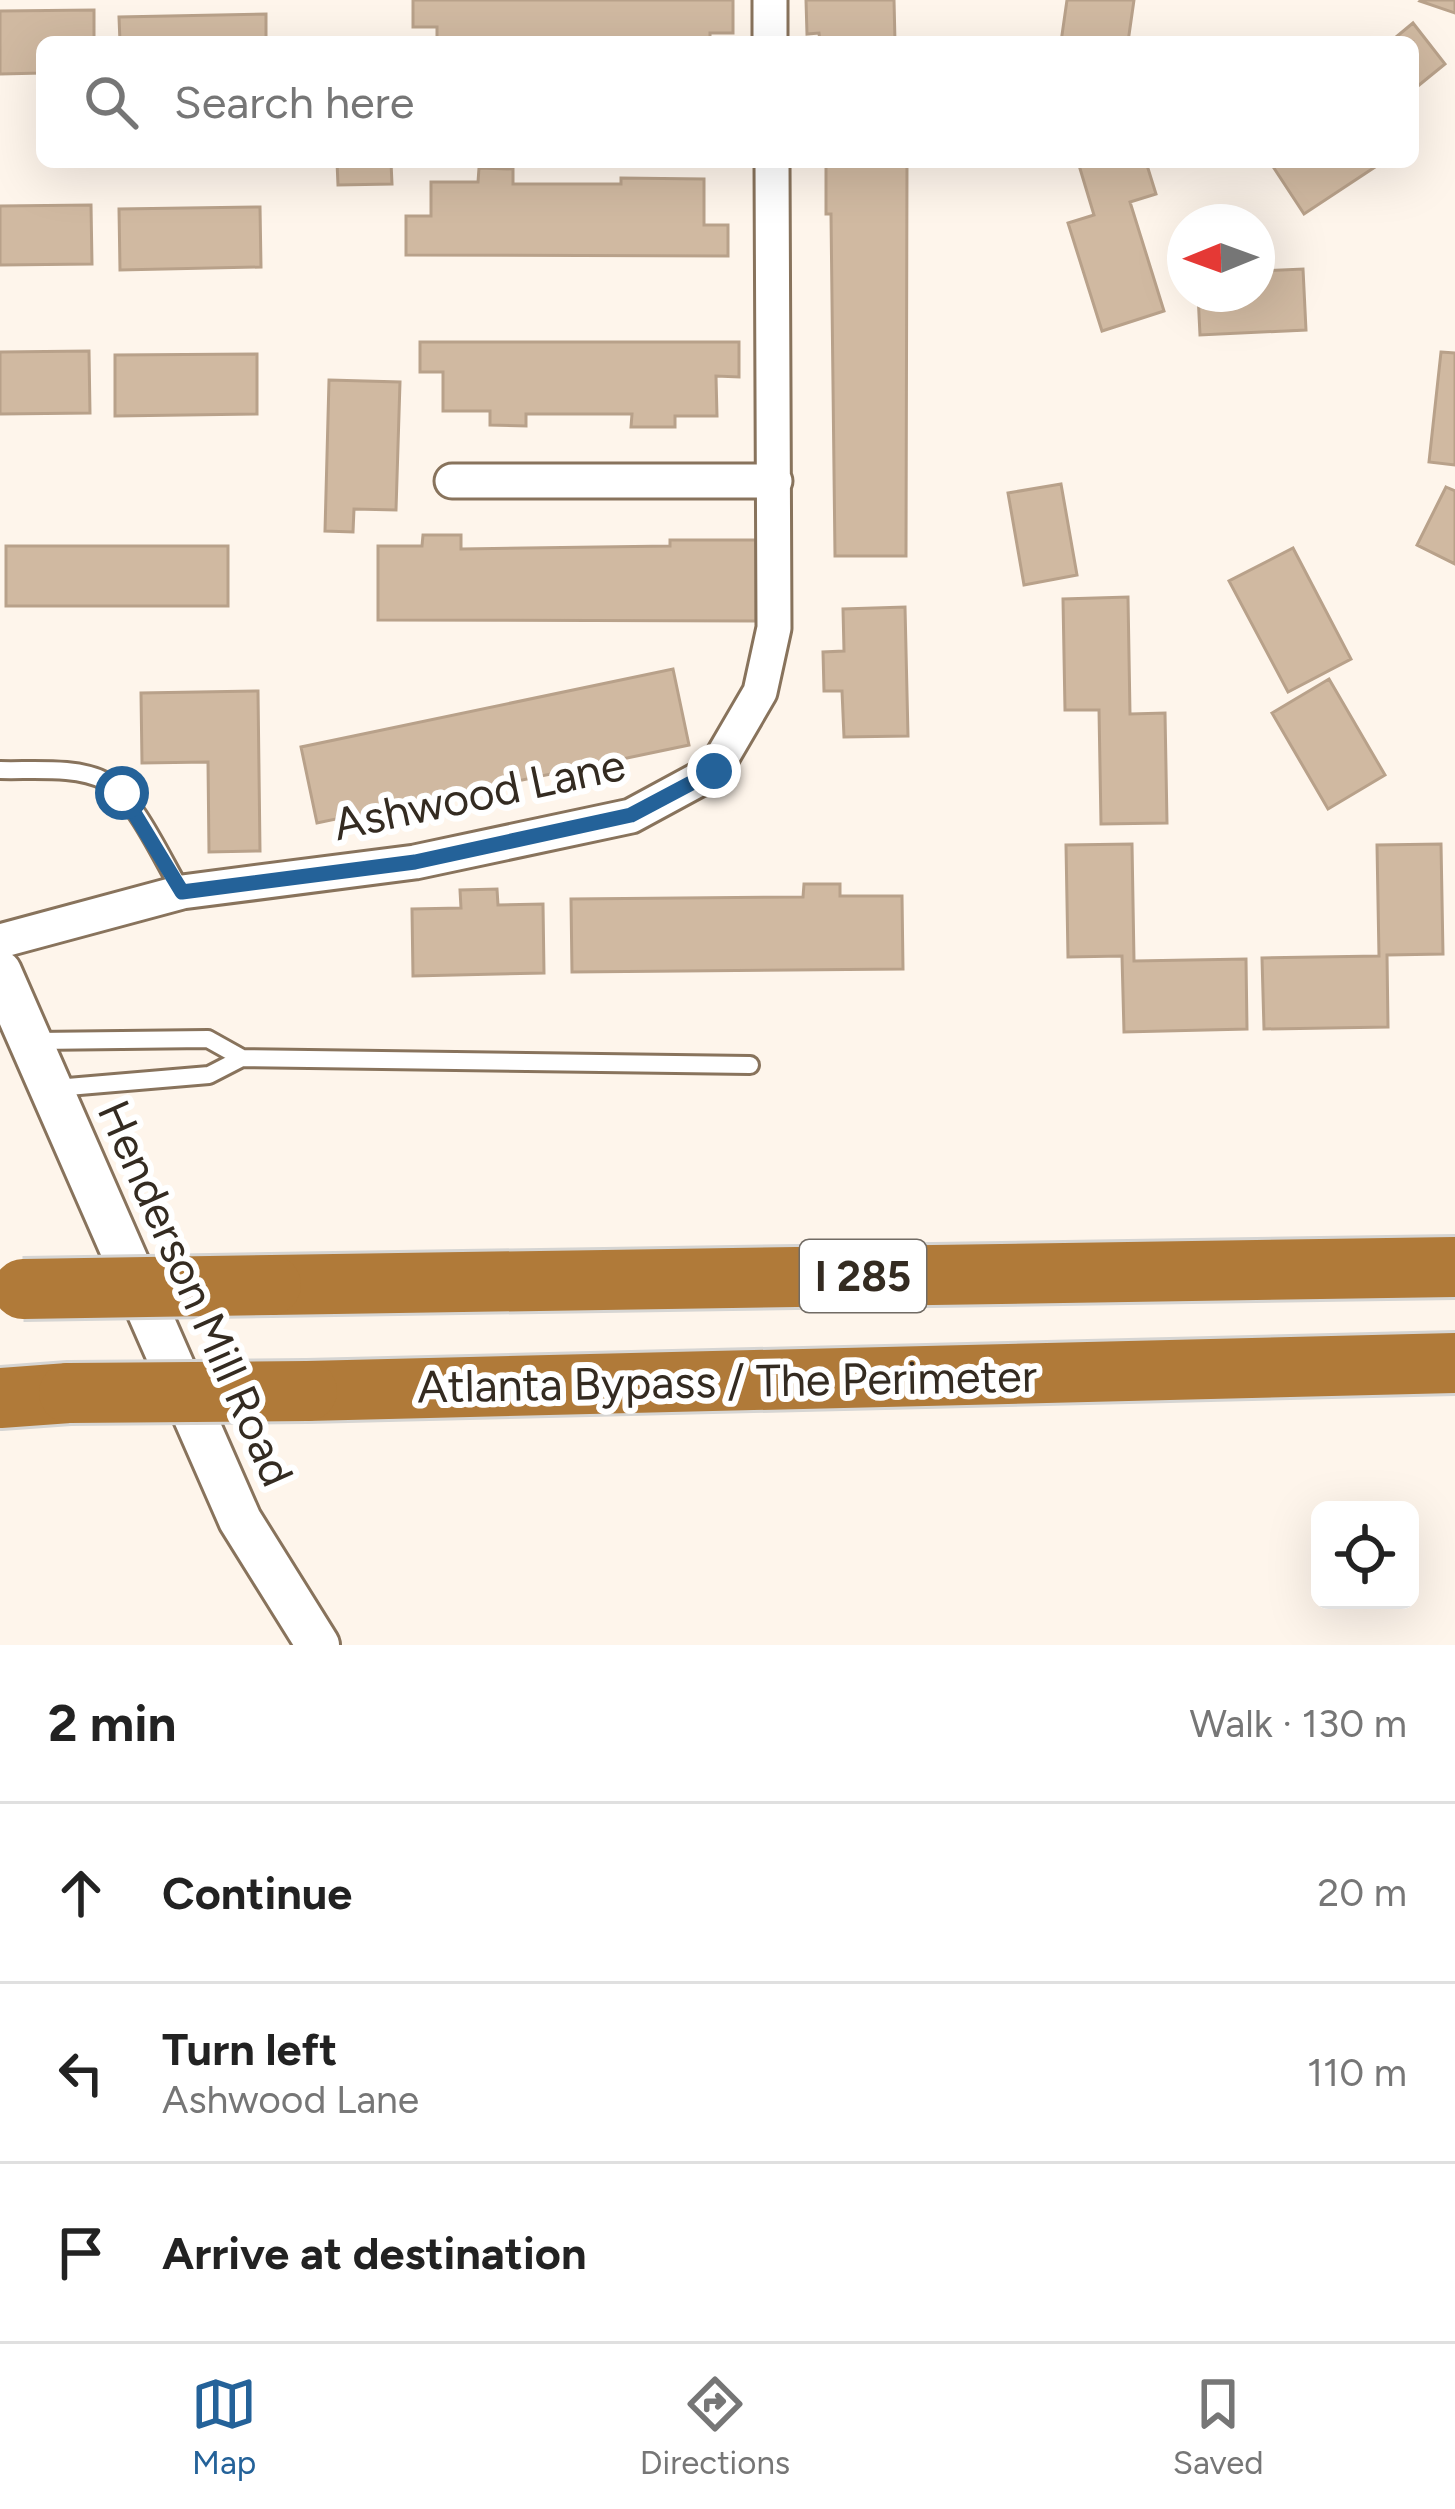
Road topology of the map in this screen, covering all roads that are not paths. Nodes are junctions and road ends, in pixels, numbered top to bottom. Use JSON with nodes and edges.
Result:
{"nodes":[{"id":1,"x":770,"y":0,"type":"edge"},
{"id":2,"x":770,"y":36,"type":"edge"},
{"id":3,"x":772,"y":168,"type":"edge"},
{"id":4,"x":452,"y":481,"type":"dead end"},
{"id":5,"x":775,"y":481,"type":"junction"},
{"id":6,"x":0,"y":770,"type":"edge"},
{"id":7,"x":182,"y":892,"type":"junction"},
{"id":8,"x":0,"y":941,"type":"edge"},
{"id":9,"x":3,"y":987,"type":"edge"},
{"id":10,"x":29,"y":1041,"type":"junction"},
{"id":11,"x":242,"y":1058,"type":"junction"},
{"id":12,"x":750,"y":1065,"type":"dead end"},
{"id":13,"x":49,"y":1088,"type":"junction"},
{"id":14,"x":1455,"y":1267,"type":"edge"},
{"id":15,"x":8,"y":1289,"type":"edge"},
{"id":16,"x":1455,"y":1363,"type":"edge"},
{"id":17,"x":0,"y":1398,"type":"edge"},
{"id":18,"x":318,"y":1645,"type":"edge"}],
"edges":[{"from":1,"to":2,"type":"street"},
{"from":3,"to":5,"type":"street","name":"Ashwood Lane"},
{"from":4,"to":5,"type":"street"},
{"from":5,"to":7,"type":"street","name":"Ashwood Lane"},
{"from":6,"to":7,"type":"lane"},
{"from":7,"to":8,"type":"street","name":"Ashwood Lane"},
{"from":9,"to":10,"type":"street","name":"Henderson Mill Road"},
{"from":10,"to":11,"type":"lane"},
{"from":10,"to":13,"type":"street","name":"Henderson Mill Road"},
{"from":11,"to":12,"type":"lane"},
{"from":11,"to":13,"type":"lane"},
{"from":13,"to":18,"type":"street","name":"Henderson Mill Road"},
{"from":14,"to":15,"type":"highway","number":"I 285","bridge":true},
{"from":16,"to":17,"type":"highway","name":"Atlanta Bypass / The Perimeter","number":"I 285","bridge":true}]}
